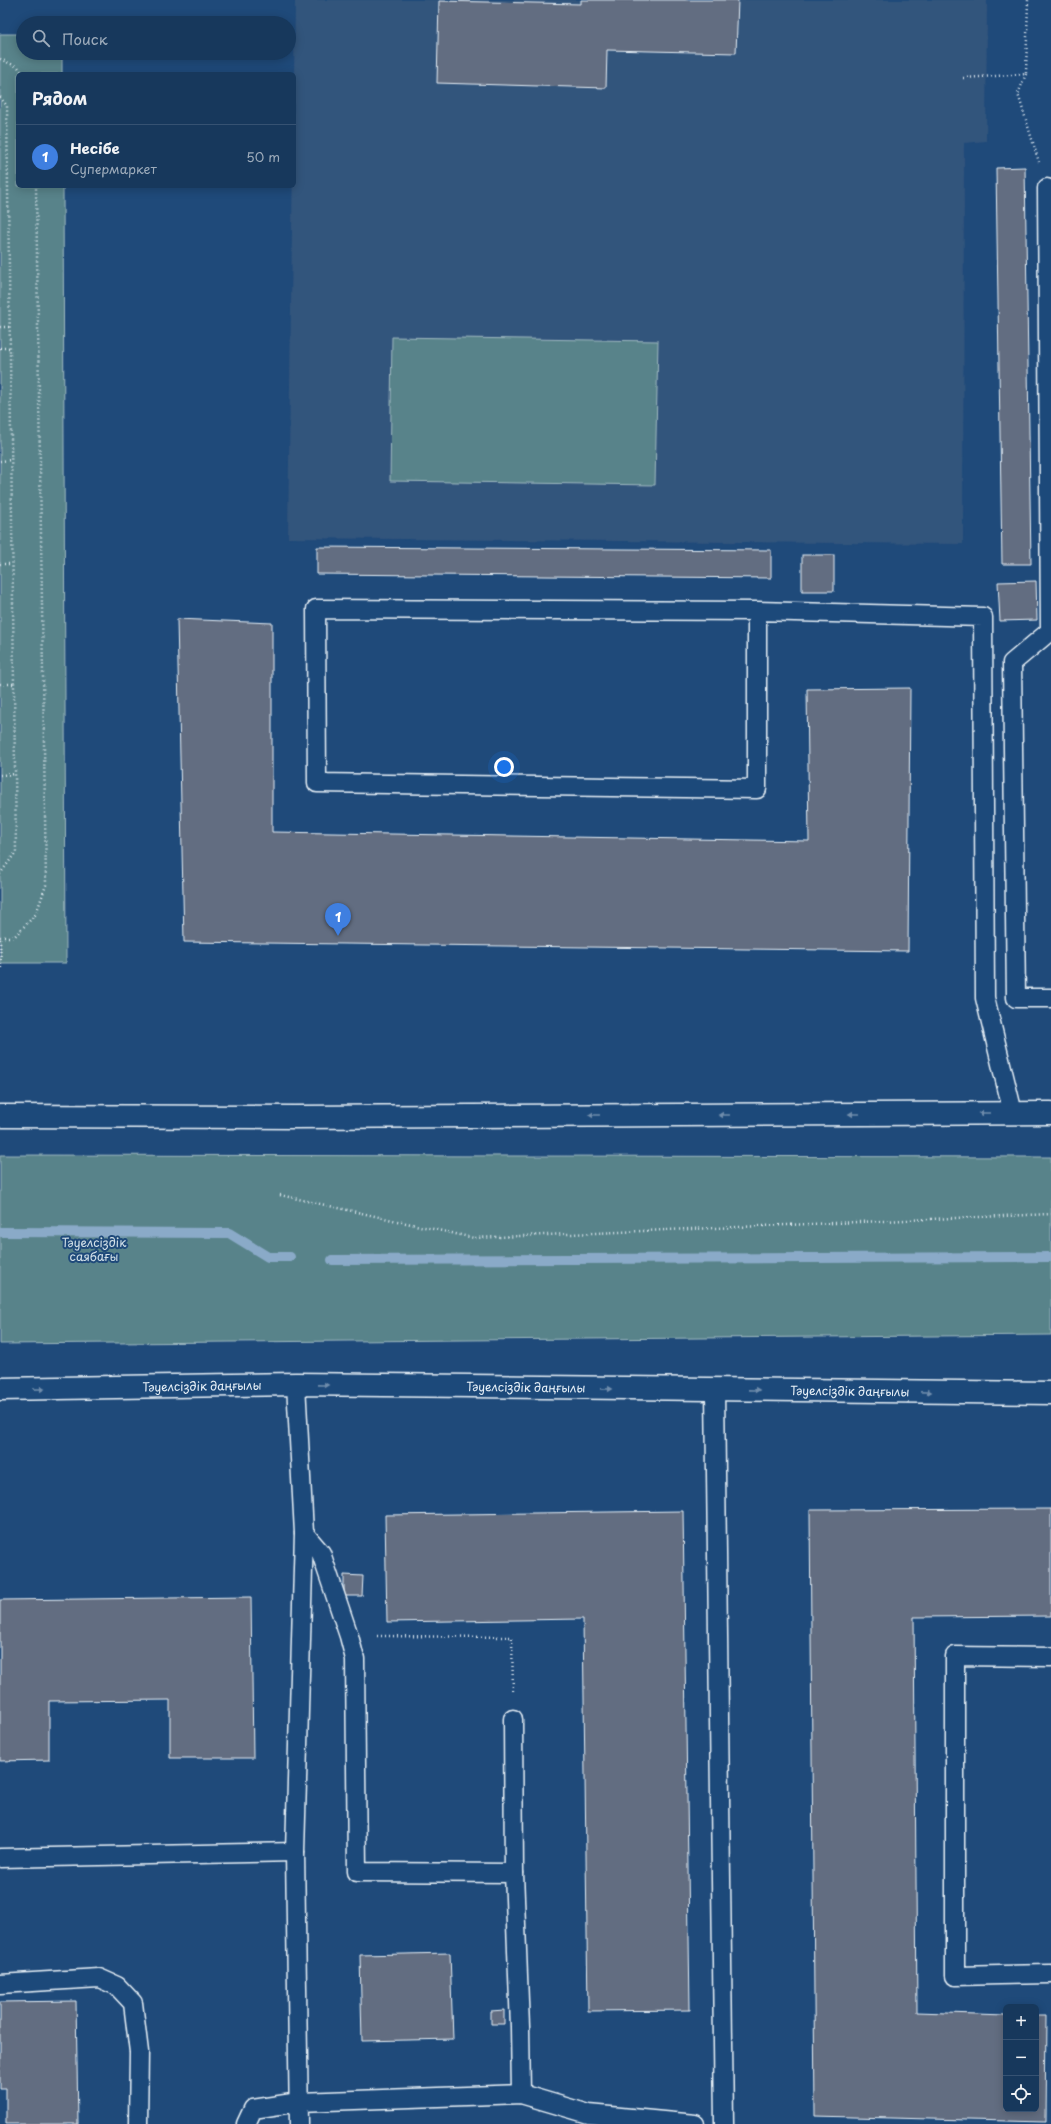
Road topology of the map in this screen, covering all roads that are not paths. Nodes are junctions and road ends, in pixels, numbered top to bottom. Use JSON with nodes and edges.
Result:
{"nodes":[{"id":1,"x":1047,"y":188,"type":"road end"},
{"id":2,"x":1050,"y":537,"type":"edge"},
{"id":3,"x":1051,"y":596,"type":"edge"},
{"id":4,"x":756,"y":611,"type":"junction"},
{"id":5,"x":985,"y":998,"type":"junction"},
{"id":6,"x":1016,"y":998,"type":"junction"},
{"id":7,"x":1051,"y":998,"type":"edge"},
{"id":8,"x":1013,"y":1113,"type":"junction"},
{"id":9,"x":1051,"y":1113,"type":"edge"},
{"id":10,"x":0,"y":1116,"type":"edge"},
{"id":11,"x":296,"y":1384,"type":"junction"},
{"id":12,"x":0,"y":1389,"type":"edge"},
{"id":13,"x":715,"y":1390,"type":"junction"},
{"id":14,"x":1051,"y":1393,"type":"edge"},
{"id":15,"x":304,"y":1533,"type":"junction"},
{"id":16,"x":1051,"y":1657,"type":"edge"},
{"id":17,"x":513,"y":1719,"type":"road end"},
{"id":18,"x":295,"y":1852,"type":"junction"},
{"id":19,"x":0,"y":1858,"type":"edge"},
{"id":20,"x":514,"y":1873,"type":"junction"},
{"id":21,"x":1051,"y":1974,"type":"edge"},
{"id":22,"x":0,"y":1984,"type":"edge"},
{"id":23,"x":520,"y":2094,"type":"junction"},
{"id":24,"x":299,"y":2102,"type":"junction"},
{"id":25,"x":589,"y":2119,"type":"edge"},
{"id":26,"x":138,"y":2124,"type":"edge"},
{"id":27,"x":246,"y":2124,"type":"edge"},
{"id":28,"x":299,"y":2124,"type":"edge"},
{"id":29,"x":695,"y":2124,"type":"edge"},
{"id":30,"x":724,"y":2124,"type":"edge"}],
"edges":[{"from":1,"to":2,"type":"lane"},
{"from":2,"to":3,"type":"lane"},
{"from":3,"to":6,"type":"lane"},
{"from":4,"to":4,"type":"lane"},
{"from":4,"to":5,"type":"lane"},
{"from":5,"to":6,"type":"lane"},
{"from":5,"to":8,"type":"lane"},
{"from":6,"to":7,"type":"lane"},
{"from":8,"to":9,"type":"street"},
{"from":8,"to":10,"type":"street","one_way":true},
{"from":12,"to":11,"type":"street","name":"Тәуелсіздік даңғылы","one_way":true},
{"from":11,"to":13,"type":"street","name":"Тәуелсіздік даңғылы","one_way":true},
{"from":11,"to":15,"type":"lane"},
{"from":13,"to":14,"type":"street","name":"Тәуелсіздік даңғылы","one_way":true},
{"from":13,"to":30,"type":"lane"},
{"from":15,"to":18,"type":"lane"},
{"from":15,"to":20,"type":"lane"},
{"from":16,"to":21,"type":"lane"},
{"from":17,"to":20,"type":"lane"},
{"from":18,"to":19,"type":"lane"},
{"from":18,"to":24,"type":"lane"},
{"from":20,"to":23,"type":"lane"},
{"from":22,"to":26,"type":"lane"},
{"from":23,"to":24,"type":"lane"},
{"from":23,"to":25,"type":"lane"},
{"from":24,"to":27,"type":"lane"},
{"from":24,"to":28,"type":"lane"},
{"from":25,"to":29,"type":"lane"}]}
